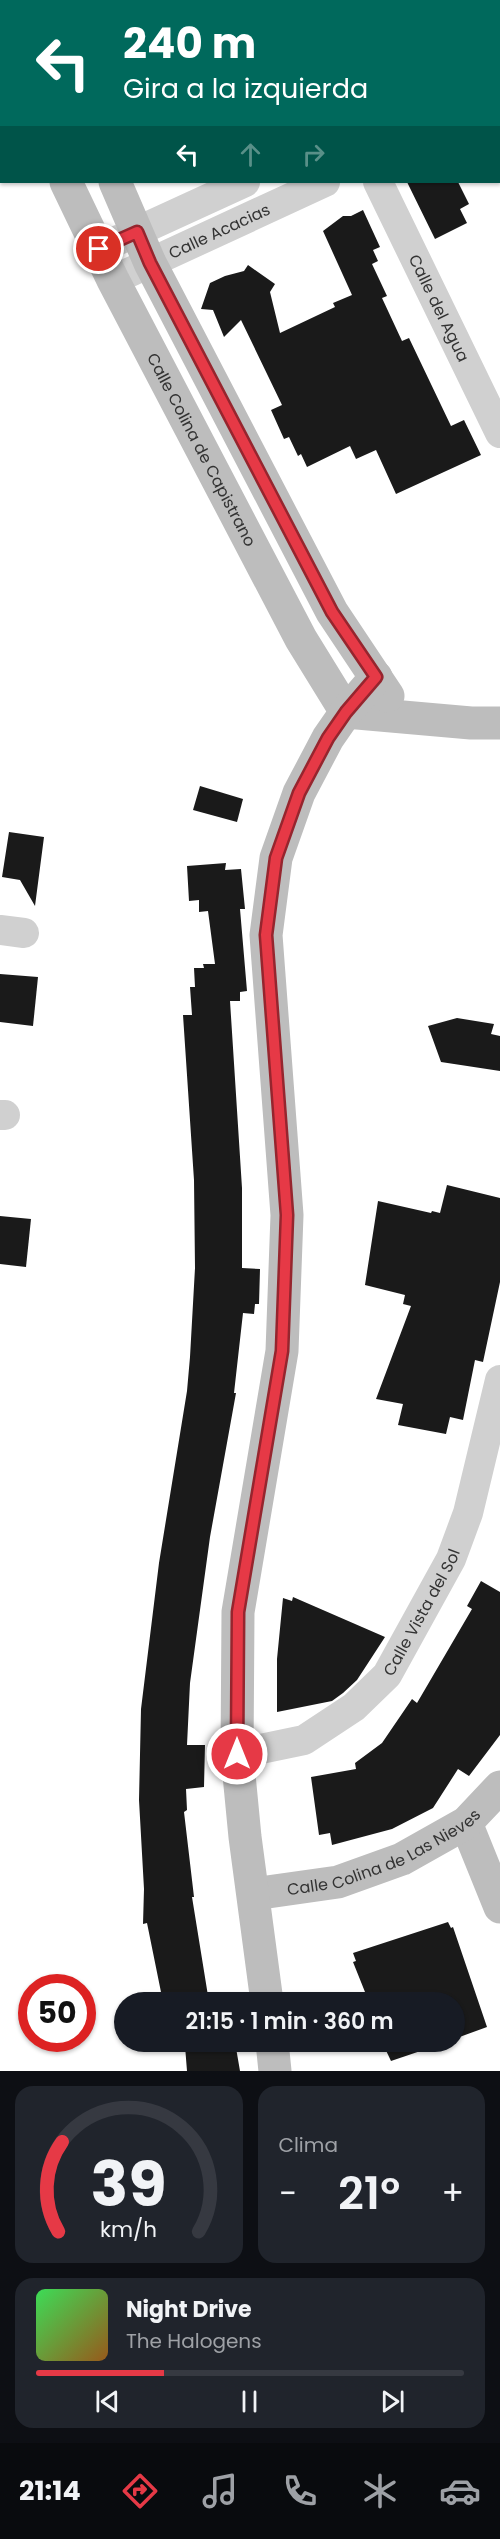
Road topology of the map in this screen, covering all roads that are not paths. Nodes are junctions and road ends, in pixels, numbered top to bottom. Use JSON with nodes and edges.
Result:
{"nodes":[{"id":1,"x":66,"y":183,"type":"edge"},
{"id":2,"x":115,"y":183,"type":"edge"},
{"id":3,"x":243,"y":183,"type":"edge"},
{"id":4,"x":323,"y":183,"type":"edge"},
{"id":5,"x":378,"y":183,"type":"edge"},
{"id":6,"x":137,"y":232,"type":"junction"},
{"id":7,"x":99,"y":249,"type":"junction"},
{"id":8,"x":150,"y":263,"type":"junction"},
{"id":9,"x":113,"y":280,"type":"junction"},
{"id":10,"x":500,"y":433,"type":"edge"},
{"id":11,"x":376,"y":677,"type":"junction"},
{"id":12,"x":346,"y":712,"type":"junction"},
{"id":13,"x":399,"y":716,"type":"junction"},
{"id":14,"x":500,"y":723,"type":"edge"},
{"id":15,"x":500,"y":1380,"type":"edge"},
{"id":16,"x":237,"y":1754,"type":"junction"},
{"id":17,"x":500,"y":1787,"type":"edge"},
{"id":18,"x":466,"y":1823,"type":"junction"},
{"id":19,"x":254,"y":1894,"type":"junction"},
{"id":20,"x":500,"y":1907,"type":"edge"},
{"id":21,"x":266,"y":1992,"type":"edge"},
{"id":22,"x":273,"y":2052,"type":"edge"},
{"id":23,"x":275,"y":2071,"type":"edge"}],
"edges":[{"from":1,"to":7,"type":"main road","name":"Calle Colina de Capistrano"},
{"from":2,"to":6,"type":"main road"},
{"from":3,"to":6,"type":"street","name":"Calle Acacias"},
{"from":4,"to":8,"type":"street","name":"Calle Acacias"},
{"from":5,"to":10,"type":"street","name":"Calle del Agua"},
{"from":6,"to":7,"type":"street","name":"Calle Acacias"},
{"from":6,"to":8,"type":"main road"},
{"from":7,"to":9,"type":"main road","name":"Calle Colina de Capistrano"},
{"from":8,"to":9,"type":"street","name":"Calle Acacias"},
{"from":8,"to":11,"type":"main road"},
{"from":9,"to":12,"type":"main road","name":"Calle Colina de Capistrano"},
{"from":11,"to":12,"type":"main road"},
{"from":11,"to":13,"type":"main road"},
{"from":12,"to":13,"type":"main road"},
{"from":12,"to":16,"type":"main road"},
{"from":13,"to":14,"type":"main road"},
{"from":15,"to":16,"type":"street","name":"Calle Vista del Sol"},
{"from":16,"to":19,"type":"main road"},
{"from":17,"to":18,"type":"main road","name":"Calle Colina de Las Nieves"},
{"from":18,"to":19,"type":"main road","name":"Calle Colina de Las Nieves"},
{"from":18,"to":20,"type":"main road"},
{"from":19,"to":21,"type":"main road"},
{"from":22,"to":23,"type":"main road"}]}
